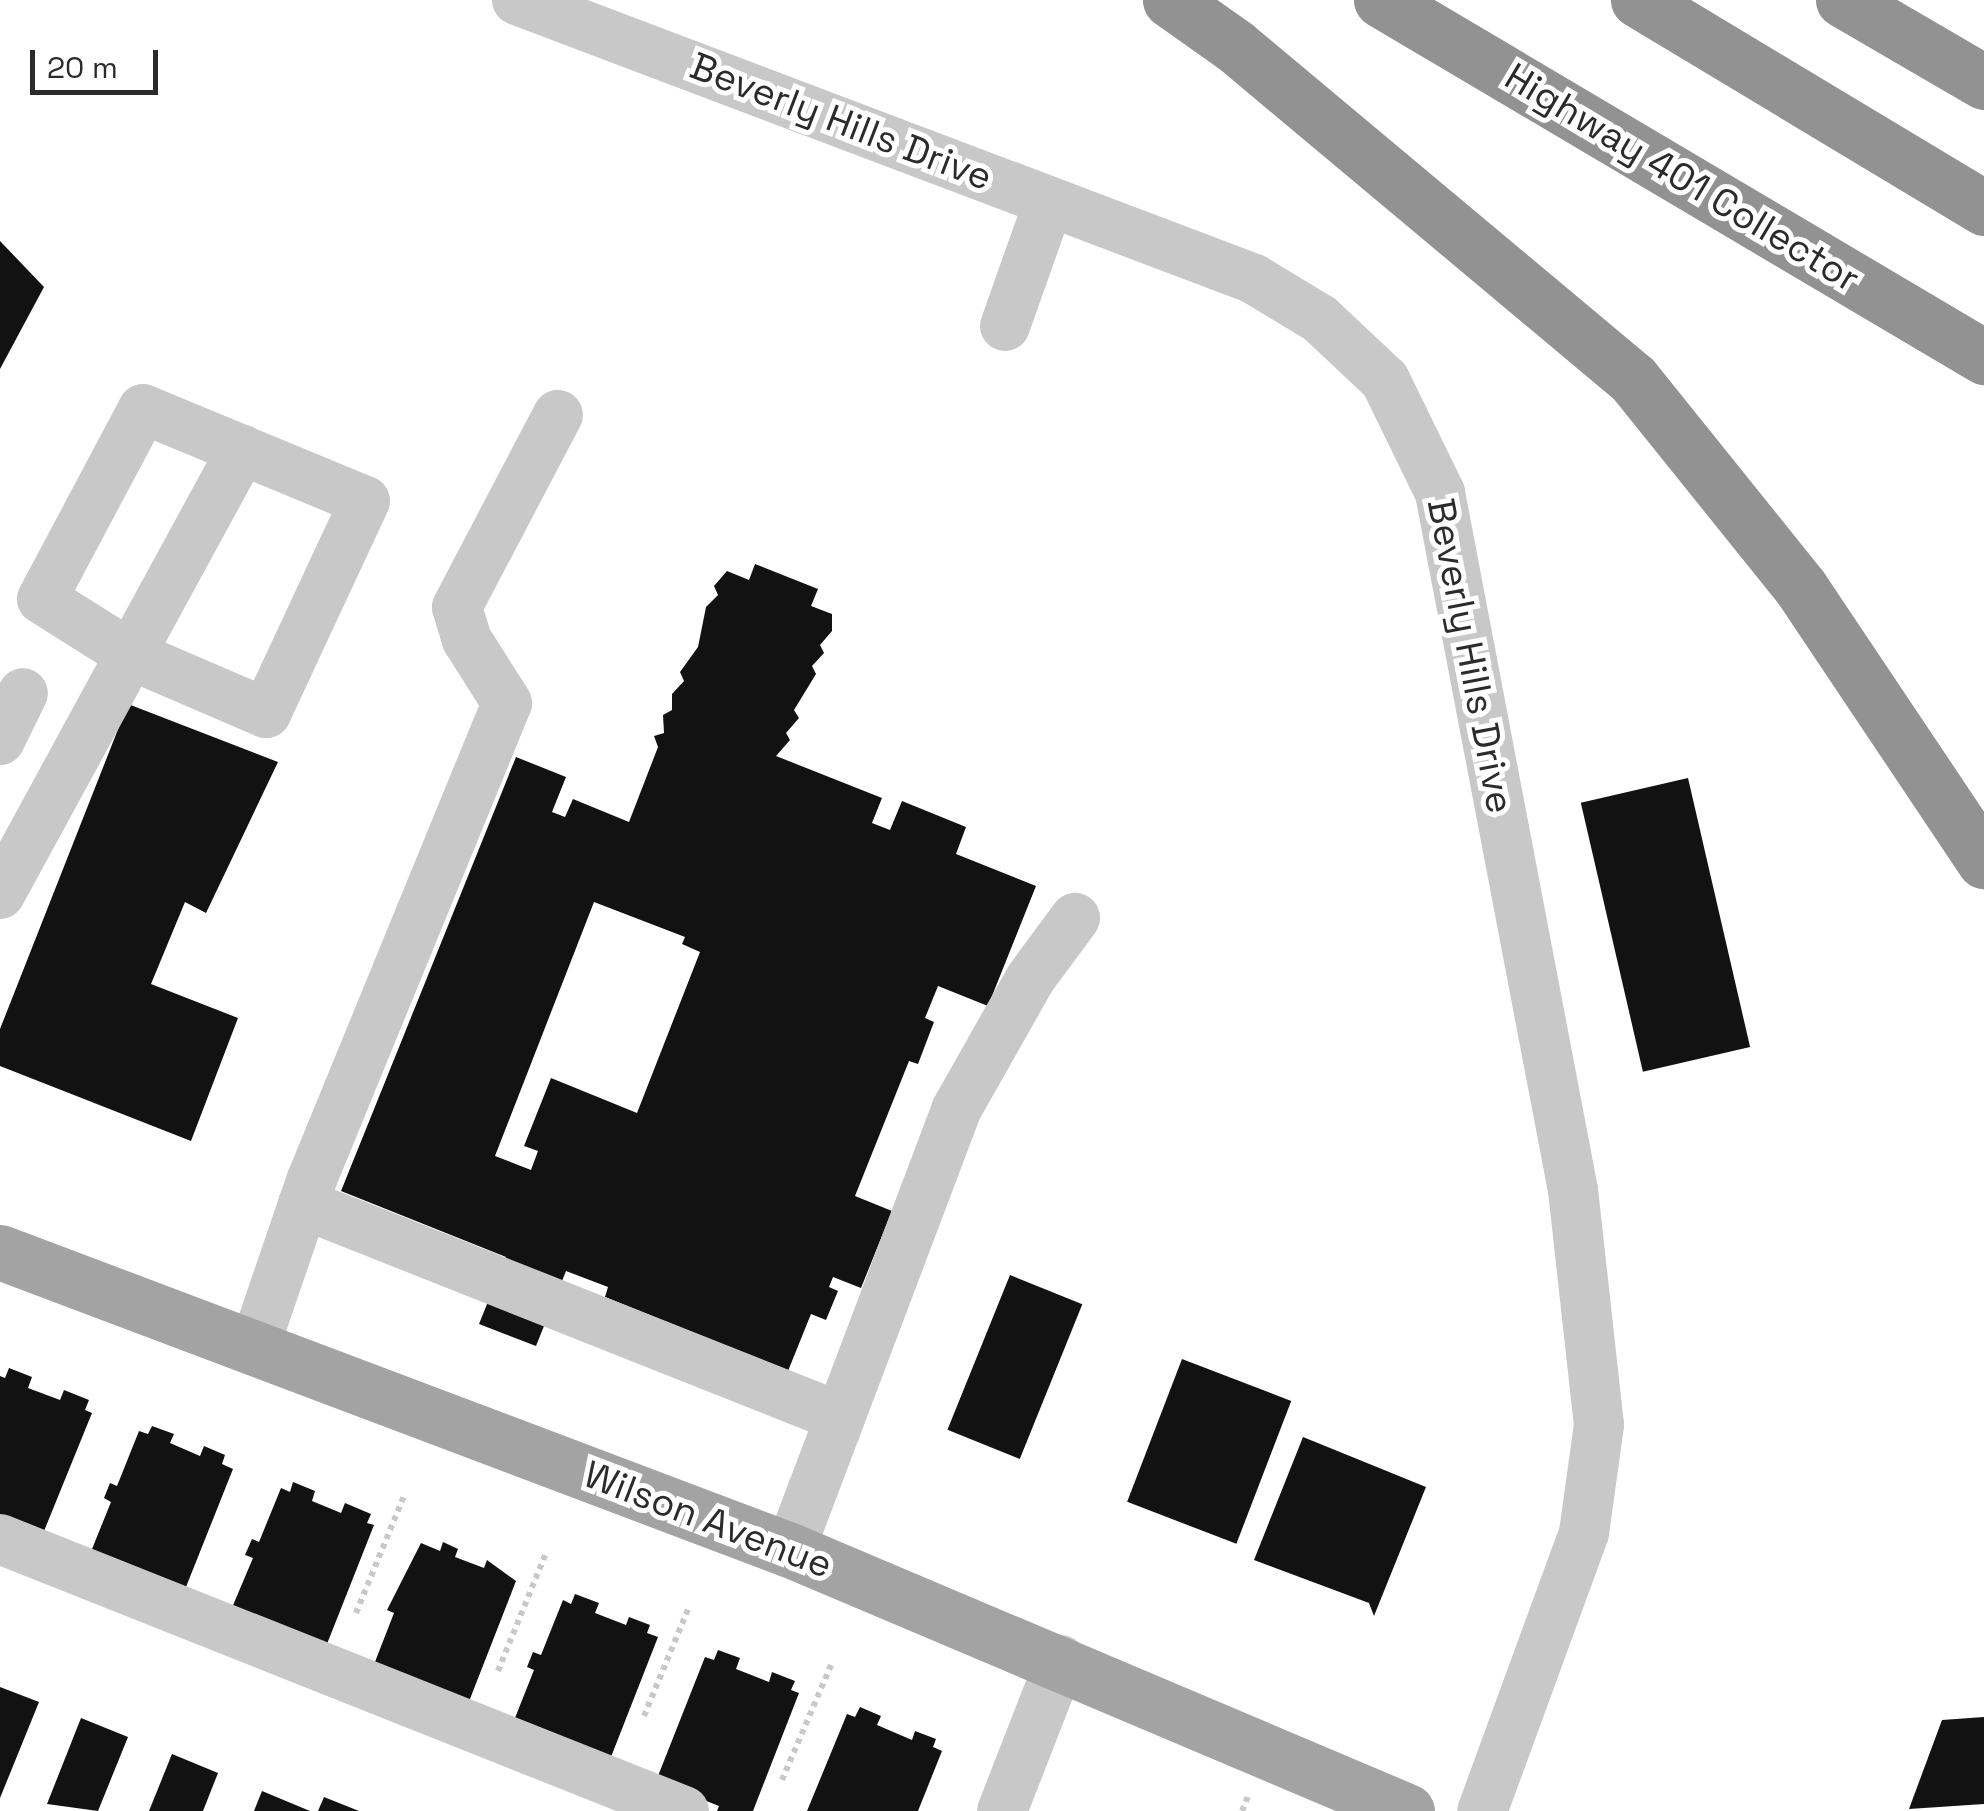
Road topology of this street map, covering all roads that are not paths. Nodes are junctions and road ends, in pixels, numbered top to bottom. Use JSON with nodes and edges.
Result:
{"nodes":[{"id":1,"x":517,"y":0,"type":"edge"},
{"id":2,"x":1170,"y":0,"type":"edge"},
{"id":3,"x":1381,"y":0,"type":"edge"},
{"id":4,"x":1638,"y":0,"type":"edge"},
{"id":5,"x":1843,"y":0,"type":"edge"},
{"id":6,"x":1984,"y":82,"type":"edge"},
{"id":7,"x":1049,"y":202,"type":"junction"},
{"id":8,"x":1984,"y":208,"type":"edge"},
{"id":9,"x":1005,"y":326,"type":"dead end"},
{"id":10,"x":1984,"y":357,"type":"edge"},
{"id":11,"x":558,"y":415,"type":"dead end"},
{"id":12,"x":242,"y":450,"type":"junction"},
{"id":13,"x":132,"y":655,"type":"junction"},
{"id":14,"x":23,"y":693,"type":"dead end"},
{"id":15,"x":0,"y":740,"type":"edge"},
{"id":16,"x":1937,"y":789,"type":"junction"},
{"id":17,"x":1984,"y":861,"type":"edge"},
{"id":18,"x":1984,"y":891,"type":"edge"},
{"id":19,"x":0,"y":894,"type":"edge"},
{"id":20,"x":1075,"y":918,"type":"dead end"},
{"id":21,"x":303,"y":1204,"type":"junction"},
{"id":22,"x":0,"y":1252,"type":"edge"},
{"id":23,"x":254,"y":1348,"type":"junction"},
{"id":24,"x":840,"y":1417,"type":"junction"},
{"id":25,"x":0,"y":1539,"type":"edge"},
{"id":26,"x":790,"y":1550,"type":"junction"},
{"id":27,"x":1061,"y":1660,"type":"junction"},
{"id":28,"x":684,"y":1811,"type":"edge"},
{"id":29,"x":1002,"y":1811,"type":"edge"},
{"id":30,"x":1407,"y":1811,"type":"edge"},
{"id":31,"x":1482,"y":1811,"type":"edge"}],
"edges":[{"from":1,"to":7,"type":"street","name":"Beverly Hills Drive"},
{"from":2,"to":16,"type":"highway"},
{"from":3,"to":10,"type":"highway","name":"Highway 401 Collector"},
{"from":4,"to":8,"type":"highway"},
{"from":5,"to":6,"type":"highway"},
{"from":7,"to":9,"type":"street"},
{"from":7,"to":31,"type":"street","name":"Beverly Hills Drive"},
{"from":11,"to":21,"type":"street"},
{"from":12,"to":13,"type":"street"},
{"from":12,"to":13,"type":"street"},
{"from":12,"to":13,"type":"street"},
{"from":13,"to":19,"type":"street"},
{"from":14,"to":15,"type":"street"},
{"from":16,"to":17,"type":"highway"},
{"from":16,"to":18,"type":"highway"},
{"from":20,"to":24,"type":"street"},
{"from":21,"to":23,"type":"street"},
{"from":21,"to":24,"type":"street"},
{"from":22,"to":23,"type":"main road","name":"Wilson Avenue"},
{"from":23,"to":26,"type":"main road","name":"Wilson Avenue"},
{"from":24,"to":26,"type":"street"},
{"from":25,"to":28,"type":"street"},
{"from":26,"to":27,"type":"main road","name":"Wilson Avenue"},
{"from":27,"to":29,"type":"street"},
{"from":27,"to":30,"type":"main road","name":"Wilson Avenue"}]}
